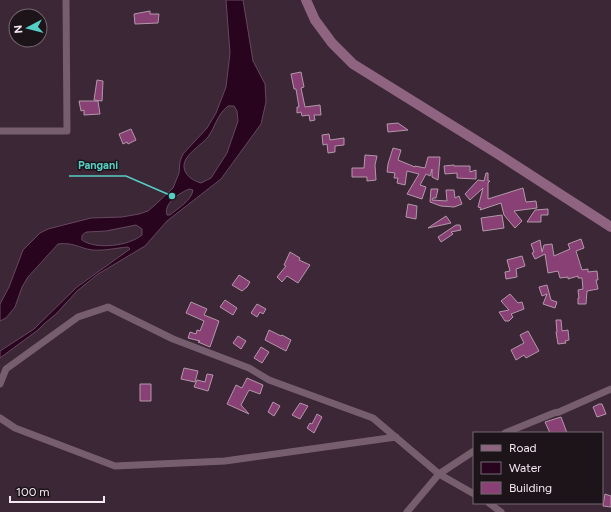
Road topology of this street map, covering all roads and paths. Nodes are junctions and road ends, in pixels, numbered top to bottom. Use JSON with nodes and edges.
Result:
{"nodes":[{"id":1,"x":66,"y":0,"type":"edge"},
{"id":2,"x":307,"y":1,"type":"edge"},
{"id":3,"x":0,"y":131,"type":"edge"},
{"id":4,"x":611,"y":227,"type":"edge"},
{"id":5,"x":0,"y":384,"type":"edge"},
{"id":6,"x":611,"y":389,"type":"edge"},
{"id":7,"x":0,"y":418,"type":"edge"},
{"id":8,"x":507,"y":432,"type":"edge"},
{"id":9,"x":396,"y":437,"type":"junction"},
{"id":10,"x":473,"y":452,"type":"edge"},
{"id":11,"x":439,"y":474,"type":"junction"},
{"id":12,"x":473,"y":493,"type":"edge"},
{"id":13,"x":490,"y":504,"type":"edge"},
{"id":14,"x":407,"y":512,"type":"edge"},
{"id":15,"x":501,"y":512,"type":"edge"}],
"edges":[{"from":1,"to":3,"type":"street"},
{"from":2,"to":4,"type":"main road"},
{"from":5,"to":9,"type":"street"},
{"from":6,"to":8,"type":"street"},
{"from":7,"to":9,"type":"street"},
{"from":9,"to":11,"type":"street"},
{"from":10,"to":11,"type":"street"},
{"from":11,"to":12,"type":"street"},
{"from":11,"to":14,"type":"street"},
{"from":13,"to":15,"type":"street"}]}
